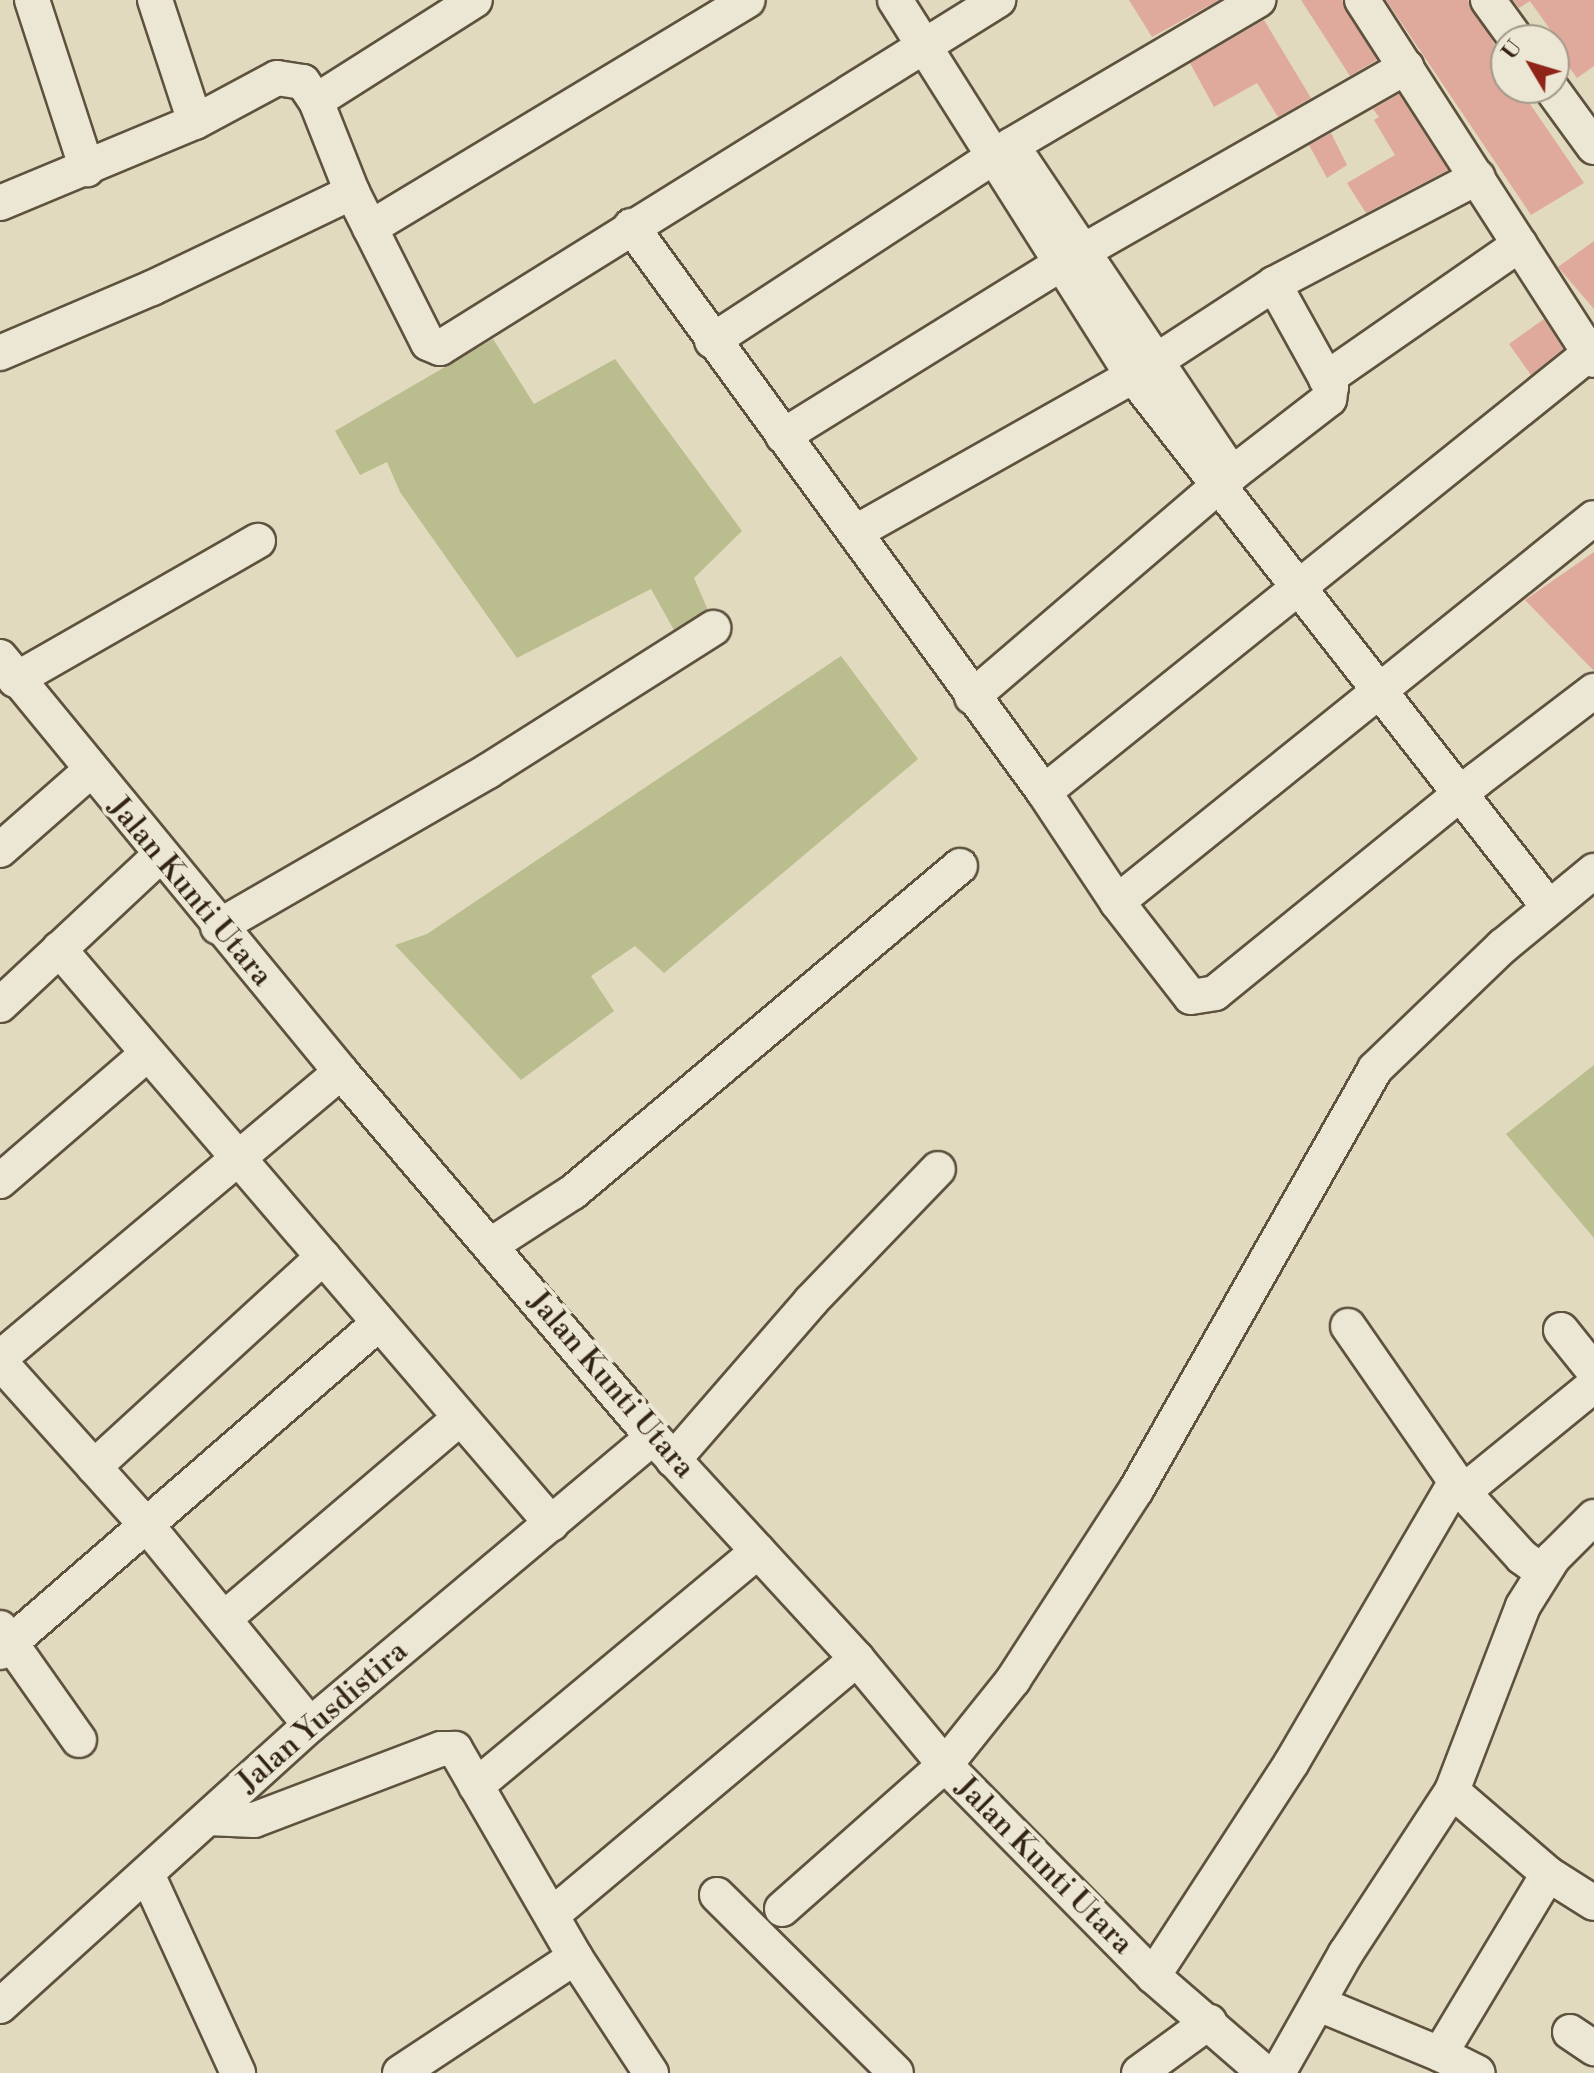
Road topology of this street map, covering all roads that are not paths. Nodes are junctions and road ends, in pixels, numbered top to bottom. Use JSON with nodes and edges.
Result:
{"nodes":[{"id":1,"x":32,"y":0,"type":"edge"},
{"id":2,"x":155,"y":0,"type":"edge"},
{"id":3,"x":475,"y":0,"type":"edge"},
{"id":4,"x":748,"y":0,"type":"edge"},
{"id":5,"x":895,"y":0,"type":"edge"},
{"id":6,"x":920,"y":0,"type":"edge"},
{"id":7,"x":998,"y":0,"type":"edge"},
{"id":8,"x":1258,"y":0,"type":"edge"},
{"id":9,"x":1362,"y":0,"type":"edge"},
{"id":10,"x":1488,"y":0,"type":"edge"},
{"id":11,"x":1505,"y":24,"type":"edge"},
{"id":12,"x":934,"y":40,"type":"junction"},
{"id":13,"x":1406,"y":67,"type":"junction"},
{"id":14,"x":316,"y":101,"type":"junction"},
{"id":15,"x":1563,"y":104,"type":"edge"},
{"id":16,"x":195,"y":122,"type":"junction"},
{"id":17,"x":1594,"y":147,"type":"edge"},
{"id":18,"x":1003,"y":151,"type":"junction"},
{"id":19,"x":87,"y":169,"type":"junction"},
{"id":20,"x":1478,"y":177,"type":"junction"},
{"id":21,"x":352,"y":192,"type":"junction"},
{"id":22,"x":0,"y":203,"type":"edge"},
{"id":23,"x":631,"y":226,"type":"junction"},
{"id":24,"x":370,"y":228,"type":"junction"},
{"id":25,"x":1520,"y":244,"type":"junction"},
{"id":26,"x":1071,"y":258,"type":"junction"},
{"id":27,"x":1274,"y":284,"type":"junction"},
{"id":28,"x":712,"y":341,"type":"junction"},
{"id":29,"x":0,"y":353,"type":"edge"},
{"id":30,"x":1592,"y":356,"type":"edge"},
{"id":31,"x":1144,"y":368,"type":"junction"},
{"id":32,"x":1326,"y":379,"type":"junction"},
{"id":33,"x":783,"y":436,"type":"junction"},
{"id":34,"x":1224,"y":481,"type":"junction"},
{"id":35,"x":1594,"y":518,"type":"edge"},
{"id":36,"x":856,"y":532,"type":"junction"},
{"id":37,"x":258,"y":541,"type":"dead end"},
{"id":38,"x":1306,"y":583,"type":"junction"},
{"id":39,"x":713,"y":628,"type":"dead end"},
{"id":40,"x":7,"y":668,"type":"edge"},
{"id":41,"x":1386,"y":685,"type":"junction"},
{"id":42,"x":1594,"y":691,"type":"edge"},
{"id":43,"x":972,"y":697,"type":"junction"},
{"id":44,"x":90,"y":771,"type":"junction"},
{"id":45,"x":1467,"y":788,"type":"junction"},
{"id":46,"x":1044,"y":792,"type":"junction"},
{"id":47,"x":0,"y":850,"type":"edge"},
{"id":48,"x":159,"y":856,"type":"junction"},
{"id":49,"x":960,"y":866,"type":"dead end"},
{"id":50,"x":1594,"y":871,"type":"edge"},
{"id":51,"x":1556,"y":900,"type":"junction"},
{"id":52,"x":1117,"y":902,"type":"junction"},
{"id":53,"x":218,"y":927,"type":"junction"},
{"id":54,"x":59,"y":949,"type":"junction"},
{"id":55,"x":0,"y":1005,"type":"edge"},
{"id":56,"x":146,"y":1055,"type":"junction"},
{"id":57,"x":341,"y":1072,"type":"junction"},
{"id":58,"x":240,"y":1159,"type":"junction"},
{"id":59,"x":938,"y":1169,"type":"dead end"},
{"id":60,"x":0,"y":1181,"type":"edge"},
{"id":61,"x":491,"y":1245,"type":"junction"},
{"id":62,"x":323,"y":1257,"type":"junction"},
{"id":63,"x":379,"y":1323,"type":"junction"},
{"id":64,"x":1348,"y":1326,"type":"dead end"},
{"id":65,"x":1561,"y":1330,"type":"dead end"},
{"id":66,"x":0,"y":1360,"type":"edge"},
{"id":67,"x":1594,"y":1371,"type":"edge"},
{"id":68,"x":1594,"y":1385,"type":"edge"},
{"id":69,"x":459,"y":1419,"type":"junction"},
{"id":70,"x":663,"y":1448,"type":"junction"},
{"id":71,"x":94,"y":1467,"type":"junction"},
{"id":72,"x":1459,"y":1487,"type":"junction"},
{"id":73,"x":1594,"y":1517,"type":"edge"},
{"id":74,"x":552,"y":1524,"type":"junction"},
{"id":75,"x":149,"y":1528,"type":"junction"},
{"id":76,"x":758,"y":1551,"type":"junction"},
{"id":77,"x":1543,"y":1572,"type":"junction"},
{"id":78,"x":225,"y":1618,"type":"junction"},
{"id":79,"x":4,"y":1640,"type":"edge"},
{"id":80,"x":857,"y":1659,"type":"junction"},
{"id":81,"x":310,"y":1725,"type":"junction"},
{"id":82,"x":79,"y":1740,"type":"dead end"},
{"id":83,"x":945,"y":1765,"type":"junction"},
{"id":84,"x":476,"y":1786,"type":"junction"},
{"id":85,"x":1452,"y":1791,"type":"junction"},
{"id":86,"x":208,"y":1818,"type":"junction"},
{"id":87,"x":147,"y":1874,"type":"junction"},
{"id":88,"x":1548,"y":1874,"type":"junction"},
{"id":89,"x":717,"y":1895,"type":"dead end"},
{"id":90,"x":1594,"y":1903,"type":"edge"},
{"id":91,"x":782,"y":1909,"type":"dead end"},
{"id":92,"x":553,"y":1914,"type":"junction"},
{"id":93,"x":575,"y":1957,"type":"junction"},
{"id":94,"x":1153,"y":1976,"type":"junction"},
{"id":95,"x":1319,"y":2004,"type":"junction"},
{"id":96,"x":0,"y":2006,"type":"edge"},
{"id":97,"x":1209,"y":2022,"type":"junction"},
{"id":98,"x":1440,"y":2054,"type":"junction"},
{"id":99,"x":228,"y":2069,"type":"edge"},
{"id":100,"x":400,"y":2073,"type":"edge"},
{"id":101,"x":651,"y":2073,"type":"edge"},
{"id":102,"x":896,"y":2073,"type":"edge"},
{"id":103,"x":1139,"y":2073,"type":"edge"},
{"id":104,"x":1265,"y":2073,"type":"edge"},
{"id":105,"x":1278,"y":2073,"type":"edge"},
{"id":106,"x":1478,"y":2073,"type":"edge"}],
"edges":[{"from":1,"to":19,"type":"street"},
{"from":2,"to":16,"type":"street"},
{"from":3,"to":14,"type":"street"},
{"from":4,"to":24,"type":"street"},
{"from":5,"to":12,"type":"street"},
{"from":6,"to":12,"type":"street"},
{"from":7,"to":12,"type":"street"},
{"from":8,"to":18,"type":"street"},
{"from":9,"to":13,"type":"street"},
{"from":10,"to":11,"type":"street"},
{"from":12,"to":18,"type":"street"},
{"from":12,"to":23,"type":"street"},
{"from":13,"to":20,"type":"street"},
{"from":13,"to":26,"type":"street"},
{"from":14,"to":16,"type":"street"},
{"from":14,"to":21,"type":"street"},
{"from":15,"to":17,"type":"street"},
{"from":16,"to":19,"type":"street"},
{"from":18,"to":26,"type":"street"},
{"from":18,"to":28,"type":"street"},
{"from":19,"to":22,"type":"street"},
{"from":20,"to":25,"type":"street"},
{"from":20,"to":27,"type":"street"},
{"from":21,"to":24,"type":"street"},
{"from":21,"to":29,"type":"street"},
{"from":23,"to":24,"type":"street"},
{"from":23,"to":28,"type":"street"},
{"from":25,"to":30,"type":"street"},
{"from":25,"to":32,"type":"street"},
{"from":26,"to":31,"type":"street"},
{"from":26,"to":33,"type":"street"},
{"from":27,"to":31,"type":"street"},
{"from":27,"to":32,"type":"street"},
{"from":28,"to":33,"type":"street"},
{"from":30,"to":38,"type":"street"},
{"from":31,"to":34,"type":"street"},
{"from":31,"to":36,"type":"street"},
{"from":32,"to":34,"type":"street"},
{"from":33,"to":36,"type":"street"},
{"from":34,"to":38,"type":"street"},
{"from":34,"to":43,"type":"street"},
{"from":35,"to":41,"type":"street"},
{"from":36,"to":43,"type":"street"},
{"from":37,"to":40,"type":"street"},
{"from":38,"to":41,"type":"street"},
{"from":38,"to":46,"type":"street"},
{"from":39,"to":53,"type":"street"},
{"from":40,"to":44,"type":"street","name":"Jalan Kunti Utara"},
{"from":41,"to":45,"type":"street"},
{"from":41,"to":52,"type":"street"},
{"from":42,"to":45,"type":"street"},
{"from":43,"to":46,"type":"street"},
{"from":44,"to":47,"type":"street"},
{"from":44,"to":48,"type":"street","name":"Jalan Kunti Utara"},
{"from":45,"to":51,"type":"street"},
{"from":45,"to":52,"type":"street"},
{"from":46,"to":52,"type":"street"},
{"from":48,"to":53,"type":"street","name":"Jalan Kunti Utara"},
{"from":48,"to":54,"type":"street"},
{"from":49,"to":61,"type":"street"},
{"from":50,"to":51,"type":"street"},
{"from":51,"to":83,"type":"street"},
{"from":53,"to":57,"type":"street","name":"Jalan Kunti Utara"},
{"from":54,"to":55,"type":"street"},
{"from":54,"to":56,"type":"street"},
{"from":56,"to":58,"type":"street"},
{"from":56,"to":60,"type":"street"},
{"from":57,"to":58,"type":"street"},
{"from":57,"to":61,"type":"street","name":"Jalan Kunti Utara"},
{"from":58,"to":62,"type":"street"},
{"from":58,"to":66,"type":"street"},
{"from":59,"to":70,"type":"street","name":"Jalan Yusdistira"},
{"from":61,"to":70,"type":"street","name":"Jalan Kunti Utara"},
{"from":62,"to":63,"type":"street"},
{"from":62,"to":71,"type":"street"},
{"from":63,"to":69,"type":"street"},
{"from":63,"to":75,"type":"street"},
{"from":64,"to":72,"type":"street"},
{"from":65,"to":67,"type":"street"},
{"from":66,"to":71,"type":"street"},
{"from":68,"to":72,"type":"street"},
{"from":69,"to":74,"type":"street"},
{"from":69,"to":78,"type":"street"},
{"from":70,"to":74,"type":"street","name":"Jalan Yusdistira"},
{"from":70,"to":76,"type":"street","name":"Jalan Kunti Utara"},
{"from":71,"to":75,"type":"street"},
{"from":72,"to":77,"type":"street"},
{"from":72,"to":94,"type":"street"},
{"from":73,"to":77,"type":"street"},
{"from":74,"to":81,"type":"street","name":"Jalan Yusdistira"},
{"from":75,"to":78,"type":"street"},
{"from":75,"to":79,"type":"street"},
{"from":76,"to":80,"type":"street","name":"Jalan Kunti Utara"},
{"from":76,"to":84,"type":"street"},
{"from":77,"to":85,"type":"street"},
{"from":78,"to":81,"type":"street"},
{"from":79,"to":82,"type":"street"},
{"from":80,"to":83,"type":"street","name":"Jalan Kunti Utara"},
{"from":80,"to":92,"type":"street"},
{"from":81,"to":86,"type":"street","name":"Jalan Yusdistira"},
{"from":83,"to":91,"type":"street"},
{"from":83,"to":94,"type":"street","name":"Jalan Kunti Utara"},
{"from":84,"to":86,"type":"street"},
{"from":84,"to":92,"type":"street"},
{"from":85,"to":88,"type":"street"},
{"from":85,"to":95,"type":"street"},
{"from":86,"to":87,"type":"street","name":"Jalan Yusdistira"},
{"from":87,"to":96,"type":"street","name":"Jalan Yusdistira"},
{"from":87,"to":99,"type":"street"},
{"from":88,"to":90,"type":"street"},
{"from":88,"to":98,"type":"street"},
{"from":89,"to":102,"type":"street"},
{"from":92,"to":93,"type":"street"},
{"from":93,"to":100,"type":"street"},
{"from":93,"to":101,"type":"street"},
{"from":94,"to":97,"type":"street","name":"Jalan Kunti Utara"},
{"from":95,"to":98,"type":"street"},
{"from":95,"to":105,"type":"street"},
{"from":97,"to":103,"type":"street"},
{"from":97,"to":104,"type":"street","name":"Jalan Kunti Utara"},
{"from":98,"to":106,"type":"street"}]}
